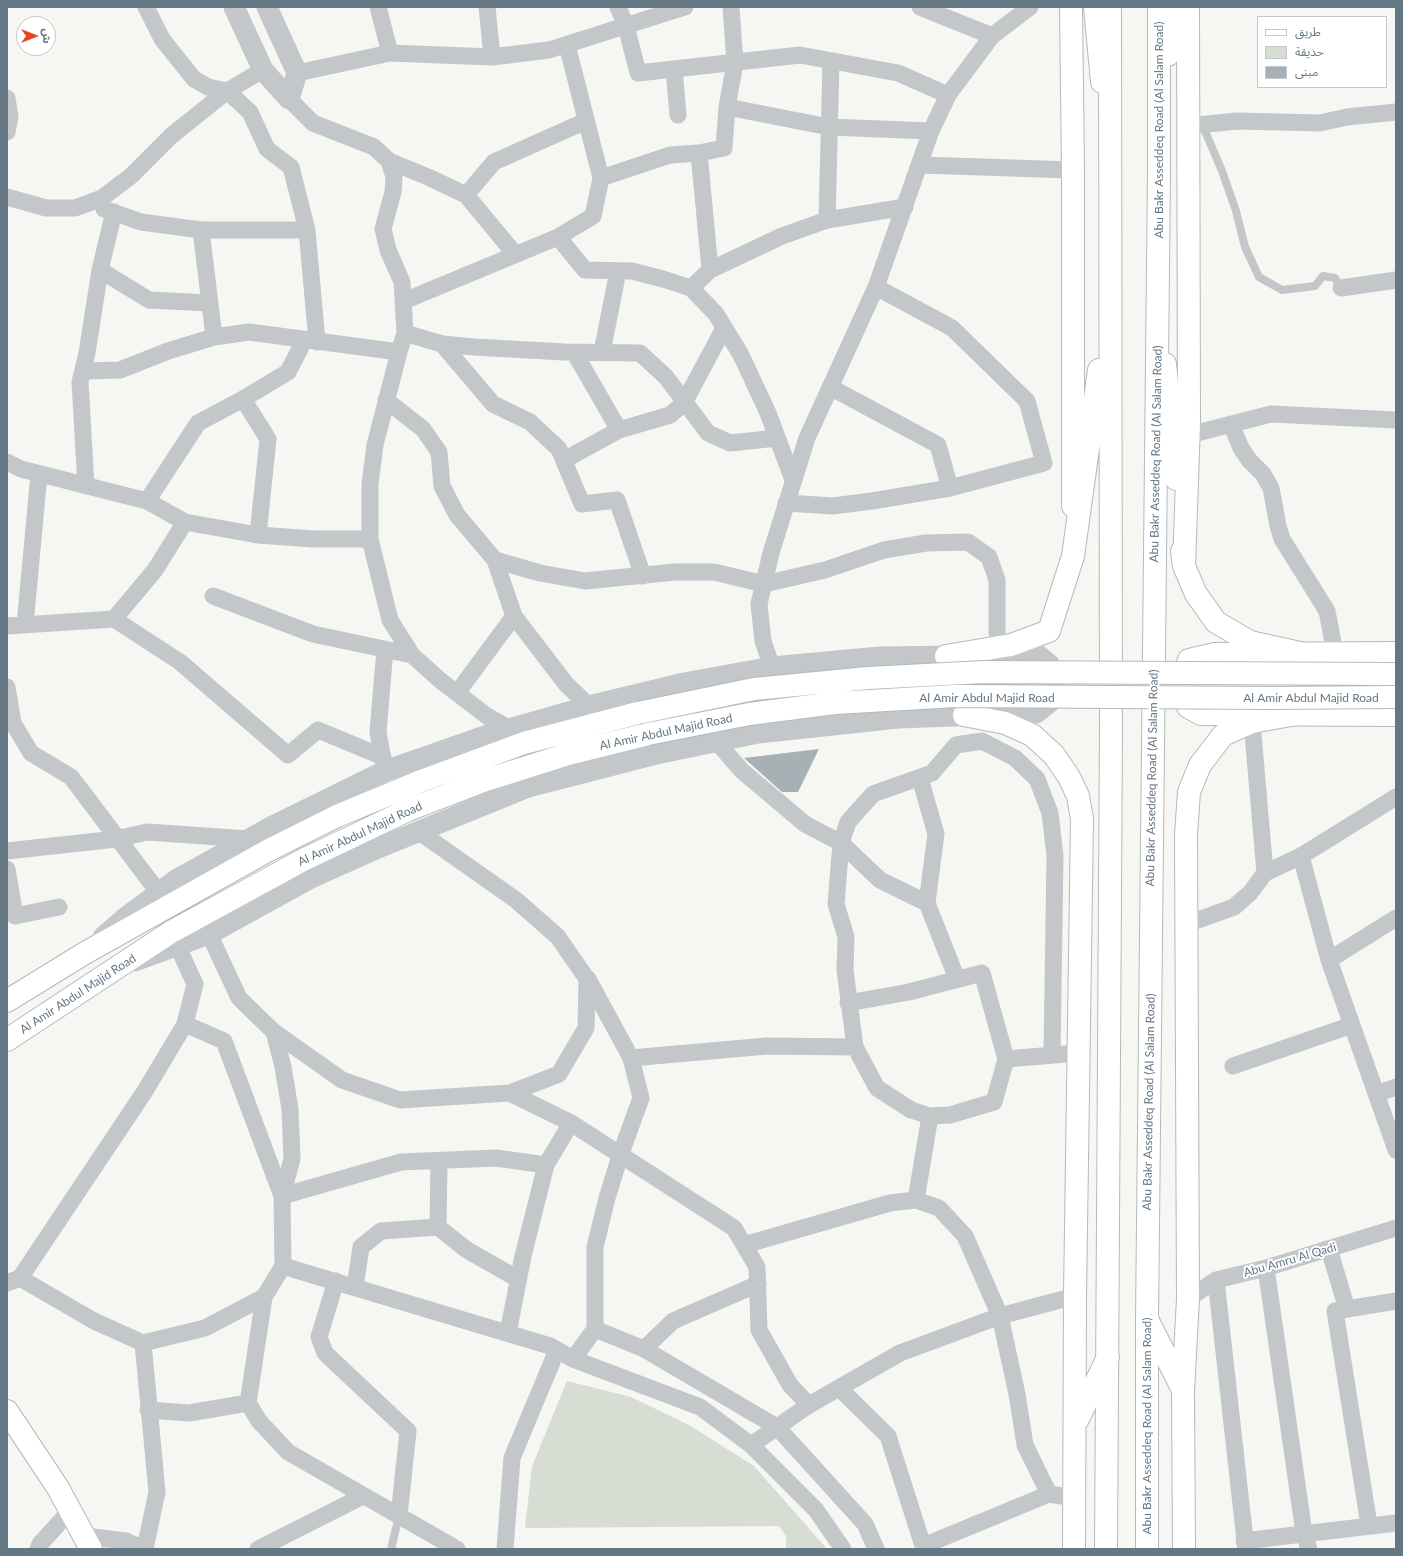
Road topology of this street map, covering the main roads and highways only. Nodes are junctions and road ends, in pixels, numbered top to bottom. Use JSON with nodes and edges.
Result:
{"nodes":[{"id":1,"x":1071,"y":7,"type":"edge"},
{"id":2,"x":1095,"y":7,"type":"edge"},
{"id":3,"x":1110,"y":7,"type":"edge"},
{"id":4,"x":1159,"y":7,"type":"edge"},
{"id":5,"x":1171,"y":7,"type":"edge"},
{"id":6,"x":1188,"y":7,"type":"edge"},
{"id":7,"x":1159,"y":172,"type":"junction"},
{"id":8,"x":1110,"y":176,"type":"junction"},
{"id":9,"x":1110,"y":290,"type":"junction"},
{"id":10,"x":1158,"y":291,"type":"junction"},
{"id":11,"x":1073,"y":556,"type":"junction"},
{"id":12,"x":1184,"y":566,"type":"junction"},
{"id":13,"x":1300,"y":653,"type":"junction"},
{"id":14,"x":1396,"y":653,"type":"edge"},
{"id":15,"x":946,"y":656,"type":"road end"},
{"id":16,"x":1396,"y":674,"type":"edge"},
{"id":17,"x":1396,"y":697,"type":"edge"},
{"id":18,"x":964,"y":715,"type":"road end"},
{"id":19,"x":1291,"y":715,"type":"junction"},
{"id":20,"x":1396,"y":715,"type":"edge"},
{"id":21,"x":7,"y":1001,"type":"edge"},
{"id":22,"x":7,"y":1040,"type":"edge"},
{"id":23,"x":1147,"y":1319,"type":"junction"},
{"id":24,"x":1108,"y":1357,"type":"junction"},
{"id":25,"x":1184,"y":1391,"type":"junction"},
{"id":26,"x":7,"y":1411,"type":"edge"},
{"id":27,"x":1075,"y":1424,"type":"junction"},
{"id":28,"x":88,"y":1542,"type":"edge"},
{"id":29,"x":1074,"y":1549,"type":"edge"},
{"id":30,"x":1106,"y":1549,"type":"edge"},
{"id":31,"x":1147,"y":1549,"type":"edge"},
{"id":32,"x":1184,"y":1549,"type":"edge"}],
"edges":[{"from":1,"to":11,"type":"main road"},
{"from":2,"to":8,"type":"main road"},
{"from":3,"to":8,"type":"main road"},
{"from":4,"to":7,"type":"main road","name":"Abu Bakr Asseddeq Road (Al Salam Road)"},
{"from":5,"to":7,"type":"main road"},
{"from":6,"to":12,"type":"main road"},
{"from":7,"to":10,"type":"main road","name":"Abu Bakr Asseddeq Road (Al Salam Road)"},
{"from":8,"to":9,"type":"main road"},
{"from":9,"to":11,"type":"main road"},
{"from":9,"to":24,"type":"main road"},
{"from":10,"to":12,"type":"main road"},
{"from":10,"to":23,"type":"main road","name":"Abu Bakr Asseddeq Road (Al Salam Road)"},
{"from":11,"to":15,"type":"main road"},
{"from":12,"to":13,"type":"main road"},
{"from":13,"to":14,"type":"main road"},
{"from":13,"to":19,"type":"main road"},
{"from":16,"to":21,"type":"main road","name":"Al Amir Abdul Majid Road","bridge":true},
{"from":17,"to":22,"type":"main road","name":"Al Amir Abdul Majid Road","bridge":true},
{"from":18,"to":27,"type":"main road"},
{"from":19,"to":20,"type":"main road"},
{"from":19,"to":25,"type":"main road"},
{"from":23,"to":25,"type":"main road"},
{"from":23,"to":31,"type":"main road","name":"Abu Bakr Asseddeq Road (Al Salam Road)"},
{"from":24,"to":27,"type":"main road"},
{"from":24,"to":30,"type":"main road"},
{"from":25,"to":32,"type":"main road"},
{"from":26,"to":28,"type":"main road"},
{"from":27,"to":29,"type":"main road"}]}
